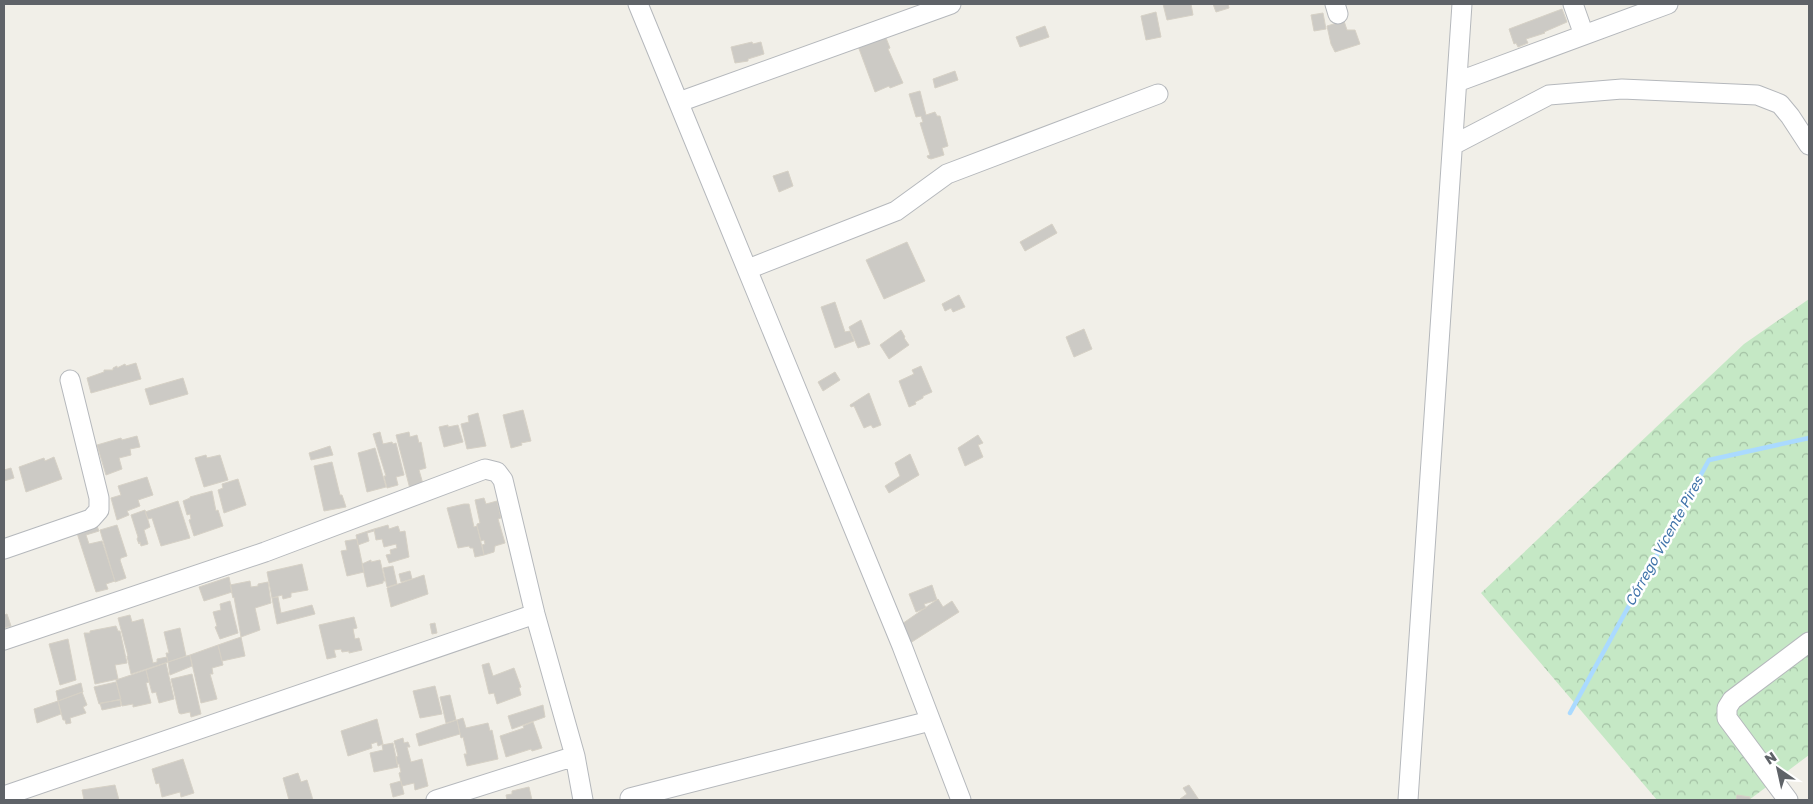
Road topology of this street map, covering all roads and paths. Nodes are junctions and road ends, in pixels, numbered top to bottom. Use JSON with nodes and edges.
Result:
{"nodes":[{"id":1,"x":638,"y":4,"type":"edge"},
{"id":2,"x":951,"y":4,"type":"edge"},
{"id":3,"x":1462,"y":4,"type":"edge"},
{"id":4,"x":1573,"y":4,"type":"edge"},
{"id":5,"x":1668,"y":4,"type":"edge"},
{"id":6,"x":1584,"y":35,"type":"junction"},
{"id":7,"x":1457,"y":82,"type":"junction"},
{"id":8,"x":1158,"y":94,"type":"dead end"},
{"id":9,"x":679,"y":102,"type":"junction"},
{"id":10,"x":1453,"y":145,"type":"junction"},
{"id":11,"x":1809,"y":146,"type":"edge"},
{"id":12,"x":748,"y":269,"type":"junction"},
{"id":13,"x":70,"y":380,"type":"dead end"},
{"id":14,"x":4,"y":549,"type":"edge"},
{"id":15,"x":535,"y":614,"type":"junction"},
{"id":16,"x":4,"y":640,"type":"edge"},
{"id":17,"x":1809,"y":642,"type":"edge"},
{"id":18,"x":930,"y":721,"type":"junction"},
{"id":19,"x":575,"y":756,"type":"junction"},
{"id":20,"x":4,"y":796,"type":"edge"},
{"id":21,"x":630,"y":798,"type":"dead end"},
{"id":22,"x":436,"y":800,"type":"edge"},
{"id":23,"x":583,"y":800,"type":"edge"},
{"id":24,"x":961,"y":800,"type":"edge"},
{"id":25,"x":1408,"y":800,"type":"edge"},
{"id":26,"x":1788,"y":800,"type":"edge"}],
"edges":[{"from":1,"to":9,"type":"street"},
{"from":2,"to":9,"type":"street"},
{"from":3,"to":7,"type":"street"},
{"from":4,"to":6,"type":"street"},
{"from":5,"to":6,"type":"street"},
{"from":6,"to":7,"type":"street"},
{"from":7,"to":10,"type":"street"},
{"from":8,"to":12,"type":"street"},
{"from":9,"to":12,"type":"street"},
{"from":10,"to":11,"type":"street"},
{"from":10,"to":25,"type":"street"},
{"from":12,"to":18,"type":"street"},
{"from":13,"to":14,"type":"street"},
{"from":15,"to":16,"type":"street"},
{"from":15,"to":19,"type":"street"},
{"from":15,"to":20,"type":"street"},
{"from":17,"to":26,"type":"street"},
{"from":18,"to":21,"type":"street"},
{"from":18,"to":24,"type":"street"},
{"from":19,"to":22,"type":"street"},
{"from":19,"to":23,"type":"street"}]}
